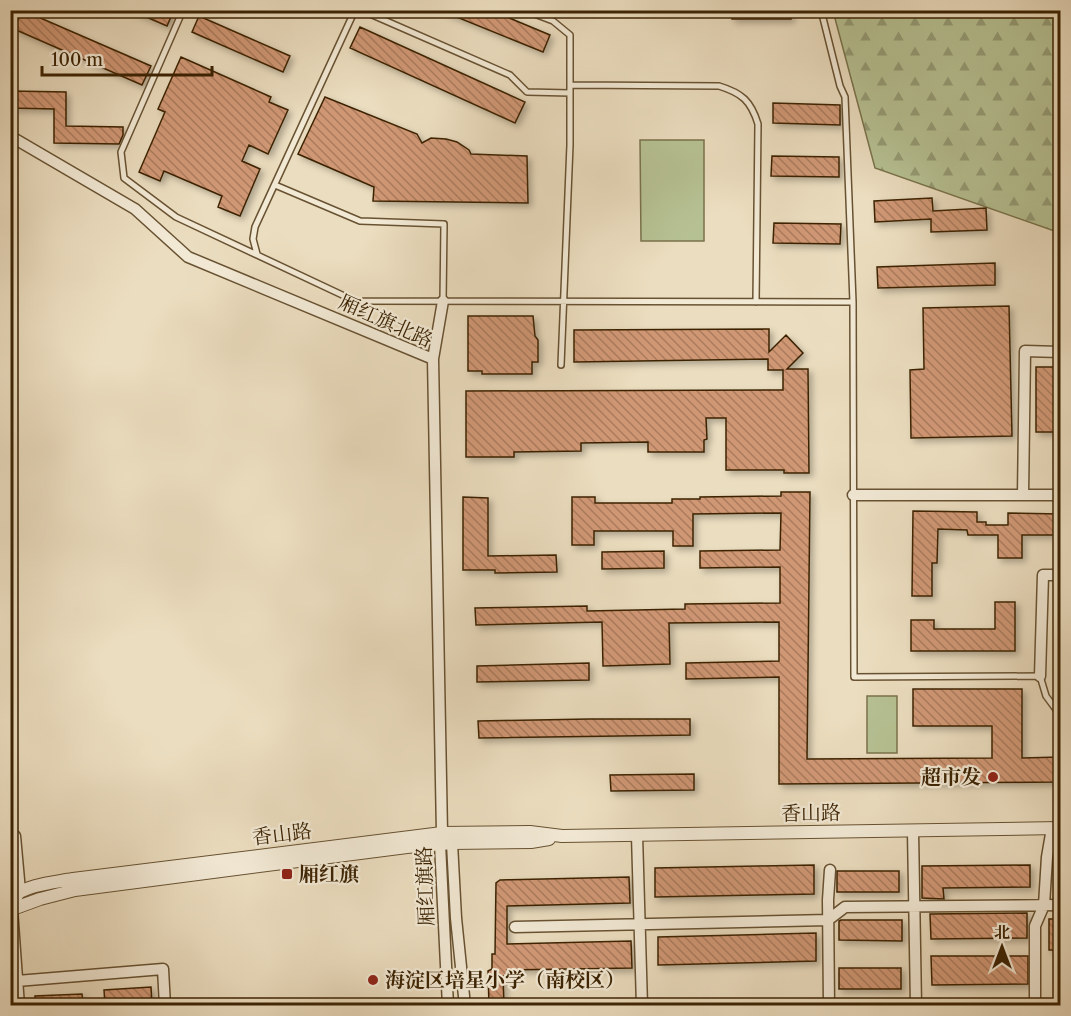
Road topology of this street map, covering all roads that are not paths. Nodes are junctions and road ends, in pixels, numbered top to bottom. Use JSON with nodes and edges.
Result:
{"nodes":[{"id":1,"x":183,"y":10,"type":"edge"},
{"id":2,"x":355,"y":10,"type":"edge"},
{"id":3,"x":361,"y":10,"type":"edge"},
{"id":4,"x":524,"y":10,"type":"edge"},
{"id":5,"x":822,"y":10,"type":"edge"},
{"id":6,"x":570,"y":85,"type":"junction"},
{"id":7,"x":570,"y":93,"type":"junction"},
{"id":8,"x":10,"y":136,"type":"edge"},
{"id":9,"x":275,"y":184,"type":"junction"},
{"id":10,"x":257,"y":254,"type":"junction"},
{"id":11,"x":443,"y":301,"type":"junction"},
{"id":12,"x":563,"y":301,"type":"junction"},
{"id":13,"x":756,"y":302,"type":"junction"},
{"id":14,"x":853,"y":302,"type":"junction"},
{"id":15,"x":1060,"y":352,"type":"edge"},
{"id":16,"x":433,"y":359,"type":"junction"},
{"id":17,"x":561,"y":365,"type":"dead end"},
{"id":18,"x":853,"y":495,"type":"junction"},
{"id":19,"x":1023,"y":495,"type":"junction"},
{"id":20,"x":1060,"y":495,"type":"edge"},
{"id":21,"x":1060,"y":576,"type":"edge"},
{"id":22,"x":1040,"y":676,"type":"junction"},
{"id":23,"x":1060,"y":715,"type":"edge"},
{"id":24,"x":1056,"y":828,"type":"edge"},
{"id":25,"x":913,"y":831,"type":"junction"},
{"id":26,"x":637,"y":835,"type":"junction"},
{"id":27,"x":15,"y":836,"type":"dead end"},
{"id":28,"x":445,"y":840,"type":"junction"},
{"id":29,"x":830,"y":870,"type":"dead end"},
{"id":30,"x":13,"y":902,"type":"edge"},
{"id":31,"x":914,"y":905,"type":"junction"},
{"id":32,"x":1044,"y":905,"type":"junction"},
{"id":33,"x":1060,"y":905,"type":"edge"},
{"id":34,"x":828,"y":920,"type":"junction"},
{"id":35,"x":640,"y":924,"type":"junction"},
{"id":36,"x":515,"y":927,"type":"dead end"},
{"id":37,"x":17,"y":981,"type":"junction"},
{"id":38,"x":19,"y":1005,"type":"edge"},
{"id":39,"x":165,"y":1005,"type":"edge"},
{"id":40,"x":448,"y":1005,"type":"edge"},
{"id":41,"x":465,"y":1005,"type":"edge"},
{"id":42,"x":642,"y":1005,"type":"edge"},
{"id":43,"x":829,"y":1005,"type":"edge"},
{"id":44,"x":916,"y":1005,"type":"edge"},
{"id":45,"x":1035,"y":1005,"type":"edge"}],
"edges":[{"from":1,"to":10,"type":"lane"},
{"from":2,"to":9,"type":"lane"},
{"from":3,"to":7,"type":"lane"},
{"from":4,"to":6,"type":"lane"},
{"from":5,"to":14,"type":"lane"},
{"from":6,"to":7,"type":"lane"},
{"from":6,"to":13,"type":"lane"},
{"from":7,"to":12,"type":"lane"},
{"from":8,"to":16,"type":"street","name":"厢红旗北路"},
{"from":9,"to":10,"type":"lane"},
{"from":9,"to":11,"type":"lane"},
{"from":10,"to":11,"type":"lane"},
{"from":11,"to":12,"type":"lane"},
{"from":11,"to":16,"type":"street"},
{"from":12,"to":13,"type":"lane"},
{"from":12,"to":17,"type":"lane"},
{"from":13,"to":14,"type":"lane"},
{"from":14,"to":18,"type":"lane"},
{"from":15,"to":19,"type":"street"},
{"from":16,"to":28,"type":"street","name":"厢红旗北路"},
{"from":18,"to":19,"type":"street"},
{"from":18,"to":22,"type":"lane"},
{"from":19,"to":20,"type":"street"},
{"from":21,"to":22,"type":"street"},
{"from":22,"to":23,"type":"lane"},
{"from":24,"to":25,"type":"street","name":"香山路"},
{"from":24,"to":32,"type":"street"},
{"from":25,"to":26,"type":"street","name":"香山路"},
{"from":25,"to":31,"type":"street"},
{"from":26,"to":28,"type":"street","name":"香山路"},
{"from":26,"to":35,"type":"street"},
{"from":27,"to":30,"type":"street"},
{"from":28,"to":30,"type":"street","name":"香山路"},
{"from":28,"to":30,"type":"street","name":"香山路"},
{"from":28,"to":40,"type":"street","name":"厢红旗路"},
{"from":28,"to":41,"type":"street","name":"厢红旗路"},
{"from":29,"to":34,"type":"street"},
{"from":30,"to":37,"type":"street"},
{"from":31,"to":32,"type":"street"},
{"from":31,"to":34,"type":"street"},
{"from":31,"to":44,"type":"street"},
{"from":32,"to":33,"type":"street"},
{"from":32,"to":45,"type":"street"},
{"from":34,"to":35,"type":"street"},
{"from":34,"to":43,"type":"street"},
{"from":35,"to":36,"type":"street"},
{"from":35,"to":42,"type":"street"},
{"from":37,"to":38,"type":"street"},
{"from":37,"to":39,"type":"street"}]}
